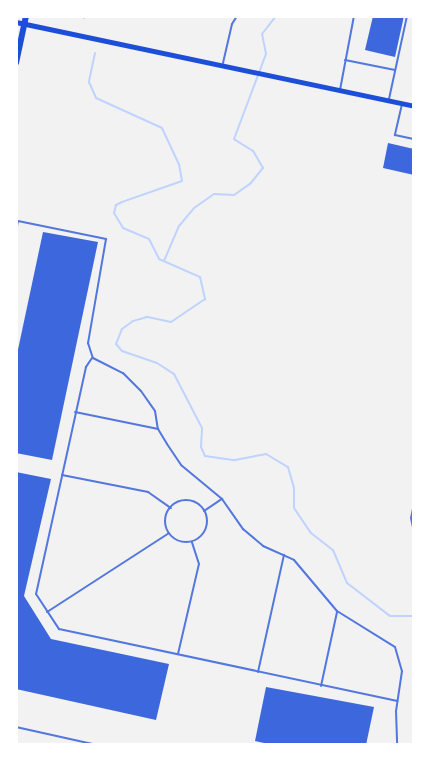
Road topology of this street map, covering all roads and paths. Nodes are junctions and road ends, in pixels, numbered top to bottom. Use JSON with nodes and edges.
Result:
{"nodes":[{"id":1,"x":237,"y":16,"type":"edge"},
{"id":2,"x":354,"y":16,"type":"edge"},
{"id":3,"x":407,"y":16,"type":"edge"},
{"id":4,"x":26,"y":20,"type":"edge"},
{"id":5,"x":16,"y":22,"type":"edge"},
{"id":6,"x":345,"y":60,"type":"junction"},
{"id":7,"x":16,"y":63,"type":"edge"},
{"id":8,"x":222,"y":66,"type":"junction"},
{"id":9,"x":395,"y":70,"type":"junction"},
{"id":10,"x":340,"y":90,"type":"junction"},
{"id":11,"x":388,"y":100,"type":"junction"},
{"id":12,"x":402,"y":103,"type":"junction"},
{"id":13,"x":414,"y":106,"type":"edge"},
{"id":14,"x":414,"y":139,"type":"edge"},
{"id":15,"x":16,"y":232,"type":"edge"},
{"id":16,"x":93,"y":358,"type":"junction"},
{"id":17,"x":75,"y":412,"type":"junction"},
{"id":18,"x":158,"y":429,"type":"junction"},
{"id":19,"x":62,"y":475,"type":"junction"},
{"id":20,"x":222,"y":499,"type":"junction"},
{"id":21,"x":414,"y":504,"type":"edge"},
{"id":22,"x":171,"y":508,"type":"junction"},
{"id":23,"x":204,"y":510,"type":"junction"},
{"id":24,"x":414,"y":532,"type":"edge"},
{"id":25,"x":169,"y":533,"type":"junction"},
{"id":26,"x":192,"y":542,"type":"junction"},
{"id":27,"x":284,"y":554,"type":"junction"},
{"id":28,"x":338,"y":611,"type":"junction"},
{"id":29,"x":47,"y":612,"type":"junction"},
{"id":30,"x":178,"y":655,"type":"junction"},
{"id":31,"x":258,"y":672,"type":"junction"},
{"id":32,"x":321,"y":686,"type":"junction"},
{"id":33,"x":397,"y":701,"type":"junction"},
{"id":34,"x":16,"y":727,"type":"edge"},
{"id":35,"x":97,"y":745,"type":"edge"},
{"id":36,"x":397,"y":745,"type":"edge"}],
"edges":[{"from":1,"to":8,"type":"lane"},
{"from":2,"to":6,"type":"lane"},
{"from":3,"to":9,"type":"lane"},
{"from":4,"to":5,"type":"main road"},
{"from":4,"to":7,"type":"highway"},
{"from":4,"to":8,"type":"main road"},
{"from":6,"to":9,"type":"lane"},
{"from":6,"to":10,"type":"lane"},
{"from":8,"to":10,"type":"main road"},
{"from":9,"to":11,"type":"lane"},
{"from":10,"to":11,"type":"main road"},
{"from":11,"to":12,"type":"main road"},
{"from":12,"to":13,"type":"main road"},
{"from":12,"to":14,"type":"lane"},
{"from":15,"to":16,"type":"lane"},
{"from":16,"to":17,"type":"lane"},
{"from":16,"to":18,"type":"lane"},
{"from":17,"to":18,"type":"lane"},
{"from":17,"to":19,"type":"lane"},
{"from":18,"to":20,"type":"lane"},
{"from":19,"to":22,"type":"lane"},
{"from":19,"to":29,"type":"lane"},
{"from":20,"to":23,"type":"lane"},
{"from":20,"to":27,"type":"lane"},
{"from":21,"to":24,"type":"lane"},
{"from":22,"to":23,"type":"lane"},
{"from":22,"to":25,"type":"lane"},
{"from":23,"to":26,"type":"lane"},
{"from":25,"to":26,"type":"lane"},
{"from":25,"to":29,"type":"lane"},
{"from":26,"to":30,"type":"lane"},
{"from":27,"to":28,"type":"lane"},
{"from":27,"to":31,"type":"lane"},
{"from":28,"to":32,"type":"lane"},
{"from":28,"to":33,"type":"lane"},
{"from":29,"to":30,"type":"lane"},
{"from":30,"to":31,"type":"lane"},
{"from":31,"to":32,"type":"lane"},
{"from":32,"to":33,"type":"lane"},
{"from":33,"to":36,"type":"lane"},
{"from":34,"to":35,"type":"lane"}]}
